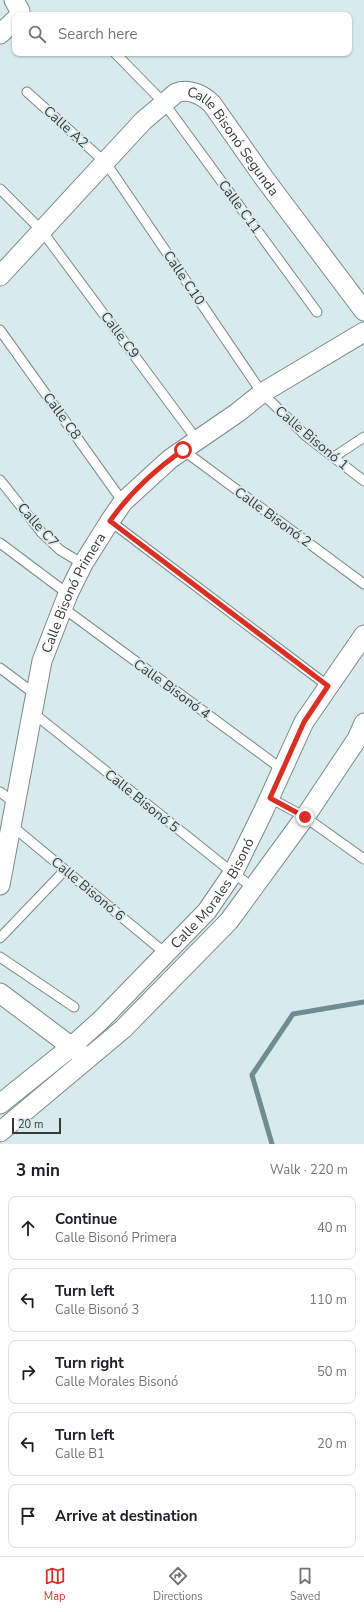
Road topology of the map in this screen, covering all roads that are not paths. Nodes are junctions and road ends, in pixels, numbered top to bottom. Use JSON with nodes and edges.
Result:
{"nodes":[{"id":1,"x":14,"y":0,"type":"edge"},
{"id":2,"x":20,"y":12,"type":"edge"},
{"id":3,"x":12,"y":23,"type":"edge"},
{"id":4,"x":0,"y":34,"type":"edge"},
{"id":5,"x":118,"y":56,"type":"edge"},
{"id":6,"x":27,"y":92,"type":"dead end"},
{"id":7,"x":164,"y":102,"type":"junction"},
{"id":8,"x":106,"y":163,"type":"junction"},
{"id":9,"x":0,"y":189,"type":"edge"},
{"id":10,"x":42,"y":231,"type":"junction"},
{"id":11,"x":0,"y":276,"type":"edge"},
{"id":12,"x":364,"y":311,"type":"edge"},
{"id":13,"x":317,"y":312,"type":"dead end"},
{"id":14,"x":0,"y":330,"type":"edge"},
{"id":15,"x":364,"y":332,"type":"edge"},
{"id":16,"x":262,"y":393,"type":"junction"},
{"id":17,"x":364,"y":437,"type":"edge"},
{"id":18,"x":190,"y":445,"type":"junction"},
{"id":19,"x":334,"y":457,"type":"junction"},
{"id":20,"x":0,"y":480,"type":"edge"},
{"id":21,"x":364,"y":481,"type":"edge"},
{"id":22,"x":123,"y":502,"type":"junction"},
{"id":23,"x":110,"y":521,"type":"junction"},
{"id":24,"x":0,"y":543,"type":"edge"},
{"id":25,"x":83,"y":564,"type":"junction"},
{"id":26,"x":364,"y":584,"type":"edge"},
{"id":27,"x":65,"y":601,"type":"junction"},
{"id":28,"x":364,"y":635,"type":"edge"},
{"id":29,"x":0,"y":668,"type":"edge"},
{"id":30,"x":328,"y":686,"type":"junction"},
{"id":31,"x":34,"y":704,"type":"junction"},
{"id":32,"x":362,"y":735,"type":"edge"},
{"id":33,"x":282,"y":770,"type":"junction"},
{"id":34,"x":7,"y":798,"type":"edge"},
{"id":35,"x":270,"y":798,"type":"junction"},
{"id":36,"x":305,"y":817,"type":"junction"},
{"id":37,"x":11,"y":825,"type":"junction"},
{"id":38,"x":364,"y":859,"type":"edge"},
{"id":39,"x":65,"y":870,"type":"junction"},
{"id":40,"x":233,"y":873,"type":"junction"},
{"id":41,"x":0,"y":885,"type":"edge"},
{"id":42,"x":254,"y":888,"type":"junction"},
{"id":43,"x":0,"y":938,"type":"edge"},
{"id":44,"x":165,"y":953,"type":"junction"},
{"id":45,"x":0,"y":957,"type":"edge"},
{"id":46,"x":0,"y":993,"type":"edge"},
{"id":47,"x":74,"y":1007,"type":"dead end"},
{"id":48,"x":71,"y":1047,"type":"junction"},
{"id":49,"x":88,"y":1059,"type":"junction"},
{"id":50,"x":0,"y":1104,"type":"edge"},
{"id":51,"x":0,"y":1132,"type":"edge"}],
"edges":[{"from":1,"to":2,"type":"street"},
{"from":3,"to":4,"type":"street"},
{"from":5,"to":7,"type":"lane","name":"Calle C11"},
{"from":6,"to":8,"type":"lane","name":"Calle A2"},
{"from":7,"to":8,"type":"street","name":"Calle Bisonó Segunda"},
{"from":7,"to":12,"type":"street","name":"Calle Bisonó Segunda"},
{"from":7,"to":13,"type":"lane","name":"Calle C11"},
{"from":8,"to":10,"type":"street","name":"Calle Bisonó Segunda"},
{"from":8,"to":16,"type":"lane","name":"Calle C10"},
{"from":9,"to":10,"type":"lane","name":"Calle C9"},
{"from":10,"to":11,"type":"street","name":"Calle Bisonó Segunda"},
{"from":10,"to":18,"type":"lane","name":"Calle C9"},
{"from":14,"to":22,"type":"lane","name":"Calle C8"},
{"from":15,"to":16,"type":"street","name":"Calle Bisonó Primera"},
{"from":16,"to":18,"type":"street","name":"Calle Bisonó Primera"},
{"from":16,"to":19,"type":"lane","name":"Calle Bisonó 1"},
{"from":17,"to":19,"type":"lane"},
{"from":18,"to":22,"type":"street","name":"Calle Bisonó Primera"},
{"from":18,"to":26,"type":"lane","name":"Calle Bisonó 2"},
{"from":19,"to":21,"type":"lane","name":"Calle Bisonó 1"},
{"from":20,"to":25,"type":"lane","name":"Calle C7"},
{"from":22,"to":23,"type":"street","name":"Calle Bisonó Primera"},
{"from":23,"to":25,"type":"street","name":"Calle Bisonó Primera"},
{"from":23,"to":30,"type":"lane"},
{"from":24,"to":27,"type":"lane","name":"Calle Bisonó 4"},
{"from":25,"to":27,"type":"street","name":"Calle Bisonó Primera"},
{"from":27,"to":31,"type":"street","name":"Calle Bisonó Primera"},
{"from":27,"to":33,"type":"lane","name":"Calle Bisonó 4"},
{"from":28,"to":30,"type":"street","name":"Calle Morales Bisonó"},
{"from":29,"to":31,"type":"lane","name":"Calle Bisonó 5"},
{"from":30,"to":33,"type":"street","name":"Calle Morales Bisonó"},
{"from":31,"to":34,"type":"street","name":"Calle Bisonó Primera"},
{"from":31,"to":40,"type":"lane","name":"Calle Bisonó 5"},
{"from":32,"to":36,"type":"street","name":"Calle Morales Bisonó"},
{"from":33,"to":35,"type":"street","name":"Calle Morales Bisonó"},
{"from":34,"to":37,"type":"street","name":"Calle Bisonó Primera"},
{"from":35,"to":36,"type":"lane"},
{"from":35,"to":40,"type":"street","name":"Calle Morales Bisonó"},
{"from":36,"to":38,"type":"lane"},
{"from":36,"to":42,"type":"street","name":"Calle Morales Bisonó"},
{"from":37,"to":39,"type":"lane","name":"Calle Bisonó 6"},
{"from":37,"to":41,"type":"street","name":"Calle Bisonó Primera"},
{"from":39,"to":43,"type":"lane"},
{"from":39,"to":44,"type":"lane","name":"Calle Bisonó 6"},
{"from":40,"to":42,"type":"lane","name":"Calle Bisonó 5"},
{"from":40,"to":44,"type":"street","name":"Calle Morales Bisonó"},
{"from":42,"to":49,"type":"street","name":"Calle Morales Bisonó"},
{"from":44,"to":48,"type":"street","name":"Calle Morales Bisonó"},
{"from":45,"to":47,"type":"lane"},
{"from":46,"to":48,"type":"street"},
{"from":48,"to":49,"type":"street"},
{"from":48,"to":50,"type":"street","name":"Calle Morales Bisonó"},
{"from":49,"to":51,"type":"street","name":"Calle Morales Bisonó"}]}
